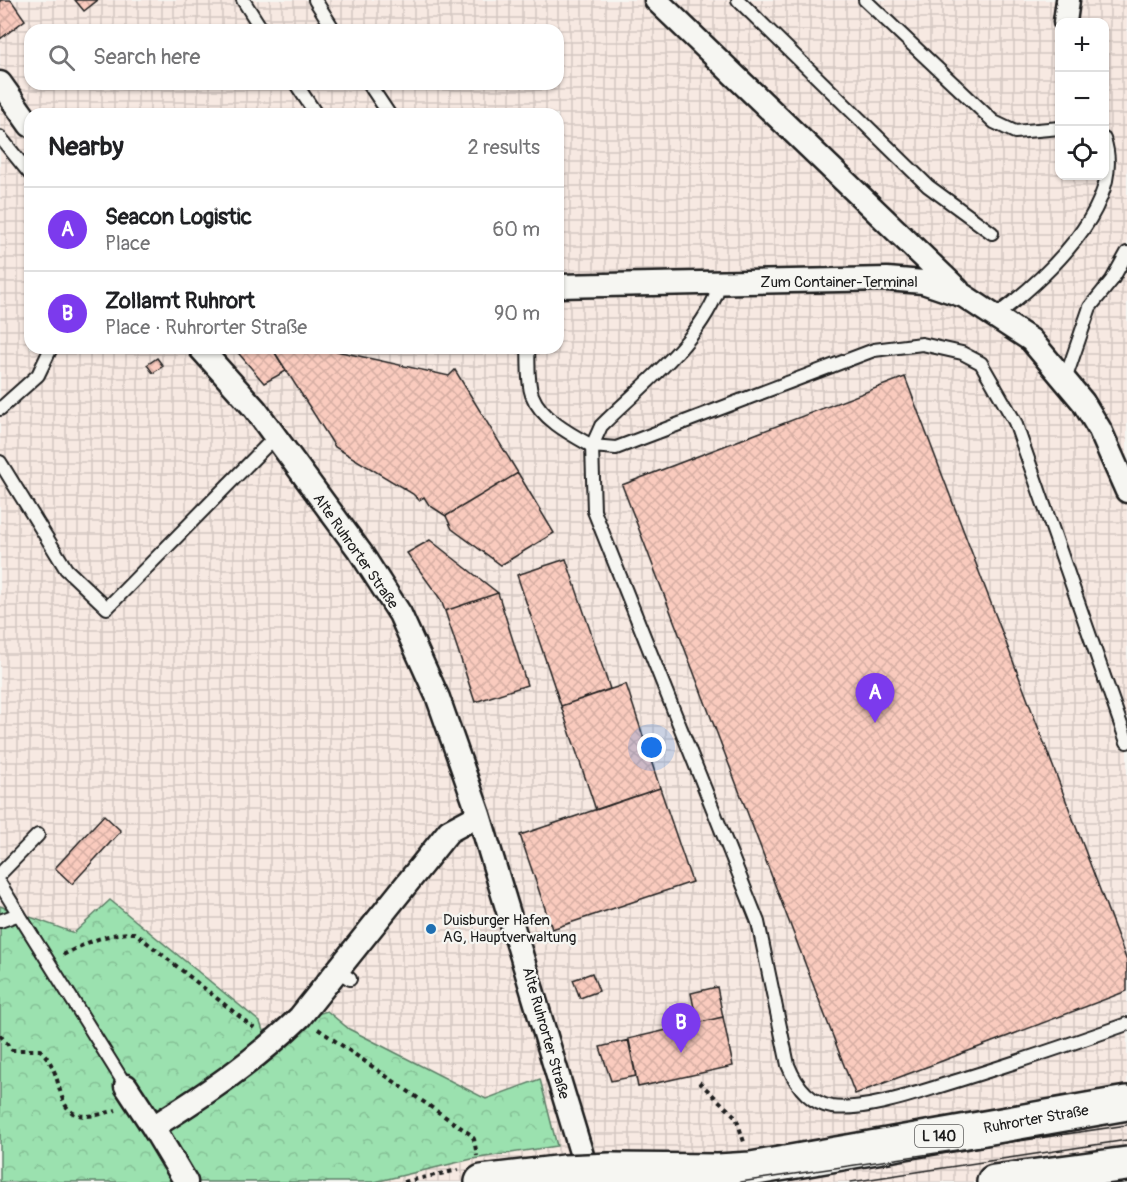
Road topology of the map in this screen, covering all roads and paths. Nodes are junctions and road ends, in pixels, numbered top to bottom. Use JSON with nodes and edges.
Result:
{"nodes":[{"id":1,"x":243,"y":0,"type":"edge"},
{"id":2,"x":315,"y":0,"type":"edge"},
{"id":3,"x":656,"y":0,"type":"edge"},
{"id":4,"x":738,"y":0,"type":"edge"},
{"id":5,"x":865,"y":0,"type":"edge"},
{"id":6,"x":1068,"y":0,"type":"edge"},
{"id":7,"x":1066,"y":18,"type":"edge"},
{"id":8,"x":258,"y":24,"type":"edge"},
{"id":9,"x":330,"y":24,"type":"edge"},
{"id":10,"x":300,"y":90,"type":"edge"},
{"id":11,"x":373,"y":90,"type":"edge"},
{"id":12,"x":3,"y":93,"type":"edge"},
{"id":13,"x":312,"y":108,"type":"edge"},
{"id":14,"x":385,"y":108,"type":"edge"},
{"id":15,"x":24,"y":118,"type":"edge"},
{"id":16,"x":1055,"y":128,"type":"edge"},
{"id":17,"x":0,"y":137,"type":"edge"},
{"id":18,"x":24,"y":167,"type":"edge"},
{"id":19,"x":1108,"y":180,"type":"edge"},
{"id":20,"x":992,"y":233,"type":"dead end"},
{"id":21,"x":1127,"y":253,"type":"edge"},
{"id":22,"x":721,"y":282,"type":"junction"},
{"id":23,"x":564,"y":286,"type":"edge"},
{"id":24,"x":964,"y":296,"type":"junction"},
{"id":25,"x":994,"y":317,"type":"junction"},
{"id":26,"x":48,"y":354,"type":"edge"},
{"id":27,"x":205,"y":354,"type":"edge"},
{"id":28,"x":529,"y":354,"type":"edge"},
{"id":29,"x":1065,"y":380,"type":"junction"},
{"id":30,"x":0,"y":409,"type":"edge"},
{"id":31,"x":274,"y":438,"type":"junction"},
{"id":32,"x":592,"y":446,"type":"junction"},
{"id":33,"x":0,"y":462,"type":"edge"},
{"id":34,"x":1127,"y":491,"type":"edge"},
{"id":35,"x":1127,"y":742,"type":"edge"},
{"id":36,"x":479,"y":815,"type":"junction"},
{"id":37,"x":38,"y":836,"type":"dead end"},
{"id":38,"x":0,"y":874,"type":"edge"},
{"id":39,"x":0,"y":884,"type":"edge"},
{"id":40,"x":18,"y":914,"type":"junction"},
{"id":41,"x":0,"y":921,"type":"edge"},
{"id":42,"x":49,"y":962,"type":"junction"},
{"id":43,"x":300,"y":1017,"type":"junction"},
{"id":44,"x":1127,"y":1024,"type":"edge"},
{"id":45,"x":0,"y":1035,"type":"edge"},
{"id":46,"x":273,"y":1043,"type":"junction"},
{"id":47,"x":699,"y":1082,"type":"dead end"},
{"id":48,"x":130,"y":1091,"type":"junction"},
{"id":49,"x":1127,"y":1103,"type":"edge"},
{"id":50,"x":153,"y":1127,"type":"junction"},
{"id":51,"x":748,"y":1152,"type":"dead end"},
{"id":52,"x":1127,"y":1164,"type":"edge"},
{"id":53,"x":479,"y":1172,"type":"edge"},
{"id":54,"x":588,"y":1175,"type":"edge"},
{"id":55,"x":186,"y":1182,"type":"edge"},
{"id":56,"x":994,"y":1182,"type":"edge"}],
"edges":[{"from":1,"to":8,"type":"lane"},
{"from":2,"to":9,"type":"lane"},
{"from":3,"to":24,"type":"street"},
{"from":4,"to":20,"type":"lane"},
{"from":5,"to":16,"type":"lane"},
{"from":6,"to":7,"type":"street"},
{"from":10,"to":13,"type":"lane"},
{"from":11,"to":14,"type":"lane"},
{"from":12,"to":15,"type":"street"},
{"from":17,"to":18,"type":"lane"},
{"from":19,"to":25,"type":"lane"},
{"from":21,"to":29,"type":"lane"},
{"from":22,"to":23,"type":"street","name":"Zum Container-Terminal"},
{"from":22,"to":24,"type":"street","name":"Zum Container-Terminal"},
{"from":22,"to":32,"type":"lane"},
{"from":24,"to":25,"type":"street","name":"Zum Container-Terminal"},
{"from":25,"to":29,"type":"street","name":"Zum Container-Terminal"},
{"from":26,"to":30,"type":"lane"},
{"from":27,"to":31,"type":"street","name":"Alte Ruhrorter Straße"},
{"from":28,"to":32,"type":"lane"},
{"from":29,"to":34,"type":"street","name":"Zum Container-Terminal"},
{"from":31,"to":33,"type":"lane"},
{"from":31,"to":36,"type":"street","name":"Alte Ruhrorter Straße"},
{"from":32,"to":35,"type":"lane"},
{"from":32,"to":44,"type":"lane"},
{"from":36,"to":43,"type":"street"},
{"from":36,"to":54,"type":"street","name":"Alte Ruhrorter Straße"},
{"from":37,"to":38,"type":"lane"},
{"from":39,"to":40,"type":"lane"},
{"from":40,"to":41,"type":"lane"},
{"from":40,"to":42,"type":"lane"},
{"from":42,"to":46,"type":"path"},
{"from":42,"to":48,"type":"lane"},
{"from":43,"to":46,"type":"street"},
{"from":43,"to":53,"type":"path"},
{"from":45,"to":48,"type":"path"},
{"from":46,"to":50,"type":"street"},
{"from":47,"to":51,"type":"path"},
{"from":48,"to":50,"type":"street"},
{"from":49,"to":54,"type":"main road","name":"Ruhrorter Straße","number":"L 140"},
{"from":50,"to":55,"type":"street"},
{"from":52,"to":56,"type":"main road"},
{"from":53,"to":54,"type":"main road","name":"Ruhrorter Straße","number":"L 140"}]}
